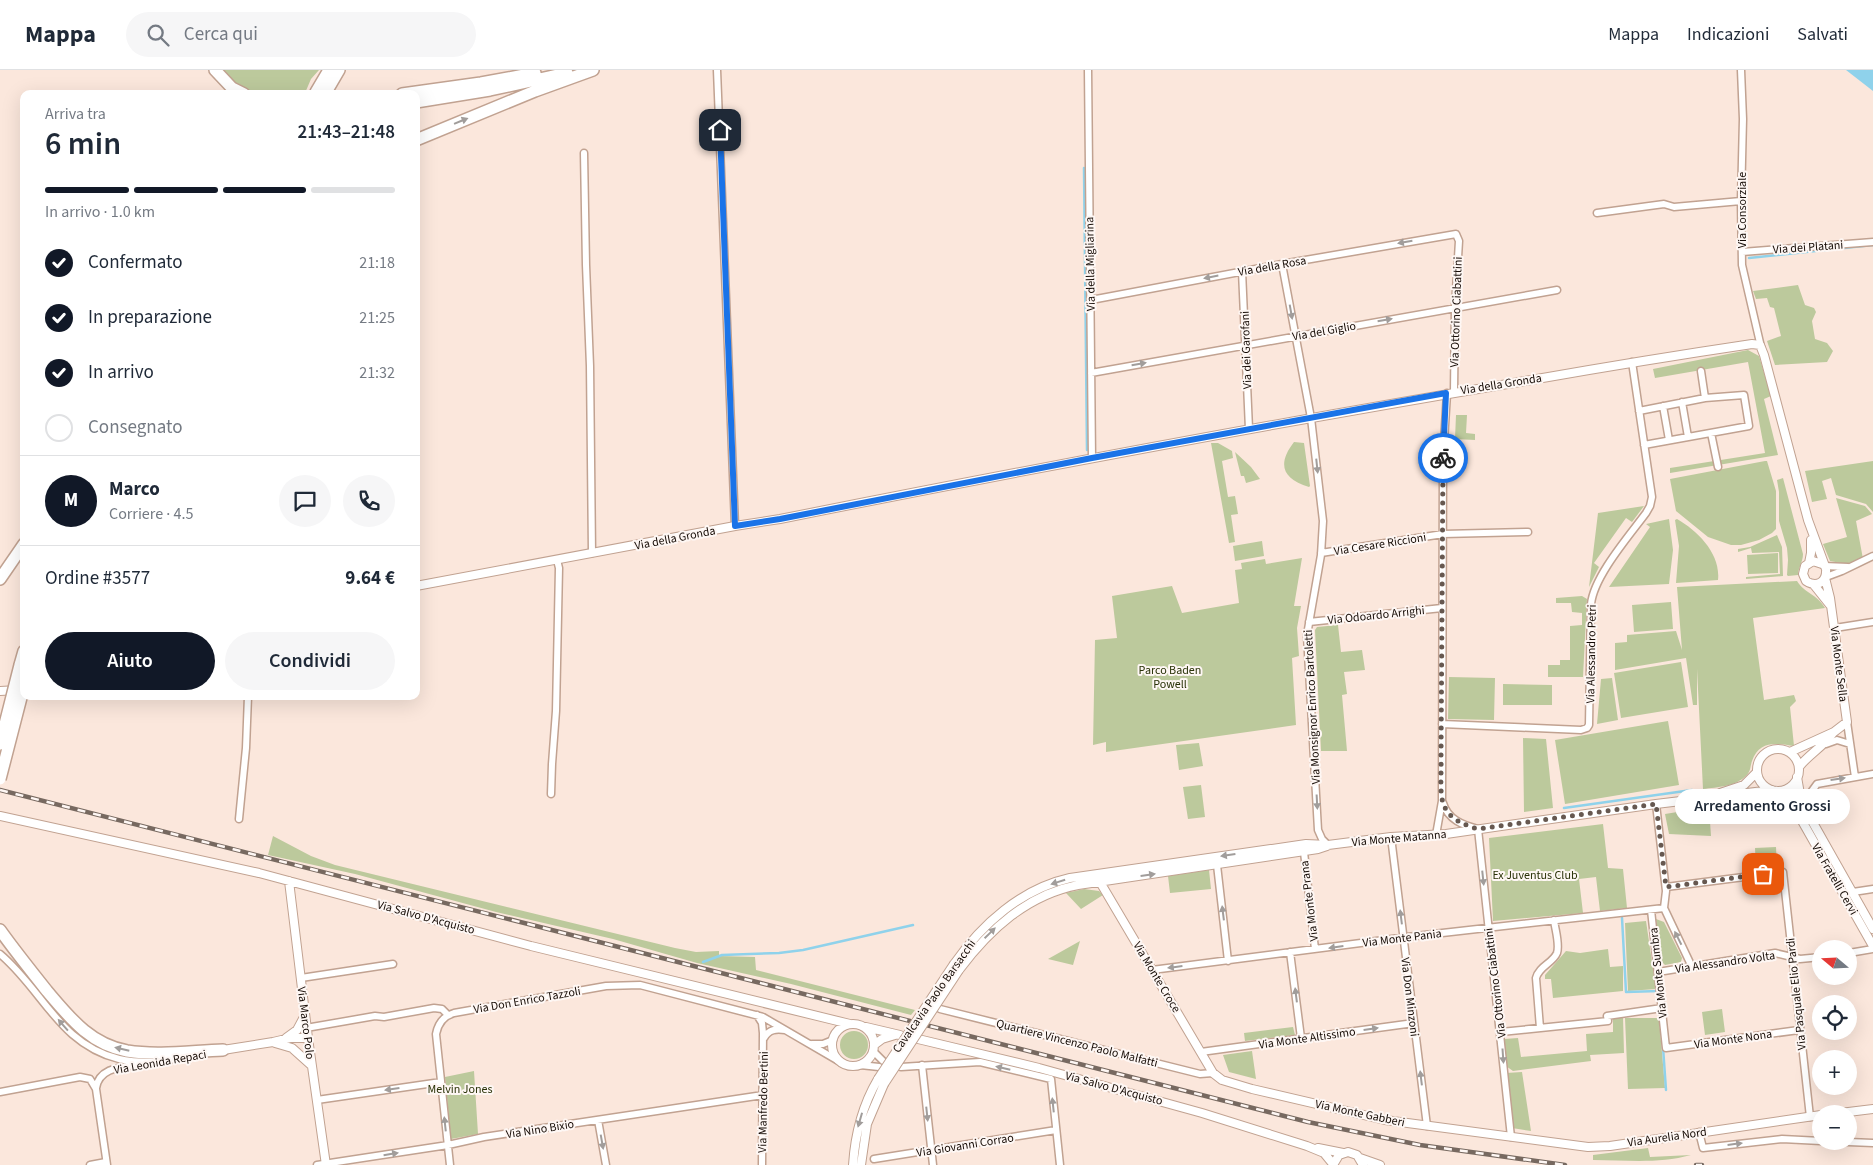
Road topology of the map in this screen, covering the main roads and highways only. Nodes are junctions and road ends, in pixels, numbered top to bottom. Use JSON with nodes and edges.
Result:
{"nodes":[{"id":1,"x":208,"y":70,"type":"edge"},
{"id":2,"x":215,"y":70,"type":"edge"},
{"id":3,"x":324,"y":70,"type":"edge"},
{"id":4,"x":329,"y":70,"type":"edge"},
{"id":5,"x":339,"y":70,"type":"edge"},
{"id":6,"x":546,"y":70,"type":"edge"},
{"id":7,"x":576,"y":70,"type":"edge"},
{"id":8,"x":593,"y":70,"type":"edge"},
{"id":9,"x":224,"y":90,"type":"edge"},
{"id":10,"x":236,"y":90,"type":"edge"},
{"id":11,"x":319,"y":90,"type":"edge"},
{"id":12,"x":319,"y":90,"type":"edge"},
{"id":13,"x":321,"y":90,"type":"edge"},
{"id":14,"x":420,"y":91,"type":"edge"},
{"id":15,"x":420,"y":101,"type":"edge"},
{"id":16,"x":420,"y":138,"type":"edge"},
{"id":17,"x":20,"y":550,"type":"edge"},
{"id":18,"x":0,"y":579,"type":"edge"},
{"id":19,"x":20,"y":665,"type":"edge"},
{"id":20,"x":20,"y":700,"type":"edge"},
{"id":21,"x":0,"y":744,"type":"edge"},
{"id":22,"x":0,"y":779,"type":"edge"},
{"id":23,"x":0,"y":930,"type":"edge"},
{"id":24,"x":223,"y":1050,"type":"road end"}],
"edges":[{"from":1,"to":9,"type":"highway"},
{"from":2,"to":10,"type":"highway"},
{"from":3,"to":11,"type":"highway"},
{"from":4,"to":12,"type":"highway"},
{"from":5,"to":13,"type":"highway"},
{"from":6,"to":14,"type":"highway"},
{"from":7,"to":15,"type":"highway"},
{"from":16,"to":8,"type":"highway","one_way":true},
{"from":17,"to":18,"type":"highway"},
{"from":19,"to":21,"type":"highway","bridge":true},
{"from":20,"to":22,"type":"highway","bridge":true},
{"from":24,"to":23,"type":"highway","one_way":true}]}
